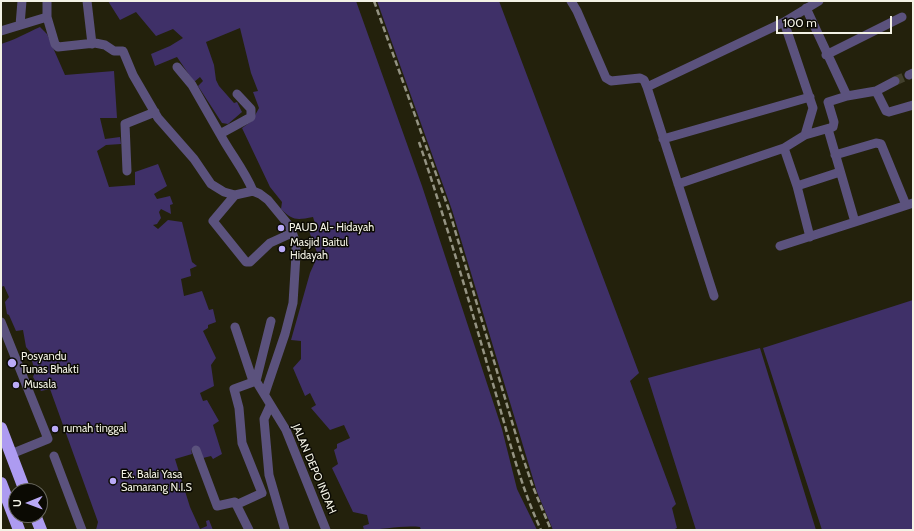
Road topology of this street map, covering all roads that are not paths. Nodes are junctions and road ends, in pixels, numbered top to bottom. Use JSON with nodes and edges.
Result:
{"nodes":[{"id":1,"x":22,"y":1,"type":"edge"},
{"id":2,"x":47,"y":1,"type":"edge"},
{"id":3,"x":571,"y":1,"type":"edge"},
{"id":4,"x":819,"y":1,"type":"edge"},
{"id":5,"x":88,"y":4,"type":"edge"},
{"id":6,"x":806,"y":8,"type":"junction"},
{"id":7,"x":47,"y":17,"type":"junction"},
{"id":8,"x":902,"y":17,"type":"dead end"},
{"id":9,"x":784,"y":22,"type":"junction"},
{"id":10,"x":20,"y":25,"type":"junction"},
{"id":11,"x":1,"y":31,"type":"edge"},
{"id":12,"x":92,"y":44,"type":"junction"},
{"id":13,"x":826,"y":54,"type":"junction"},
{"id":14,"x":177,"y":67,"type":"dead end"},
{"id":15,"x":895,"y":81,"type":"tunnel mouth"},
{"id":16,"x":647,"y":87,"type":"junction"},
{"id":17,"x":876,"y":91,"type":"junction"},
{"id":18,"x":237,"y":94,"type":"dead end"},
{"id":19,"x":847,"y":96,"type":"junction"},
{"id":20,"x":810,"y":98,"type":"junction"},
{"id":21,"x":828,"y":102,"type":"junction"},
{"id":22,"x":913,"y":105,"type":"edge"},
{"id":23,"x":813,"y":108,"type":"junction"},
{"id":24,"x":155,"y":112,"type":"junction"},
{"id":25,"x":828,"y":129,"type":"junction"},
{"id":26,"x":220,"y":134,"type":"junction"},
{"id":27,"x":806,"y":135,"type":"junction"},
{"id":28,"x":663,"y":139,"type":"junction"},
{"id":29,"x":784,"y":148,"type":"junction"},
{"id":30,"x":835,"y":155,"type":"junction"},
{"id":31,"x":127,"y":171,"type":"dead end"},
{"id":32,"x":840,"y":172,"type":"junction"},
{"id":33,"x":678,"y":184,"type":"junction"},
{"id":34,"x":797,"y":186,"type":"junction"},
{"id":35,"x":253,"y":191,"type":"junction"},
{"id":36,"x":235,"y":195,"type":"junction"},
{"id":37,"x":910,"y":204,"type":"edge"},
{"id":38,"x":855,"y":222,"type":"junction"},
{"id":39,"x":292,"y":233,"type":"junction"},
{"id":40,"x":810,"y":237,"type":"junction"},
{"id":41,"x":780,"y":246,"type":"dead end"},
{"id":42,"x":714,"y":296,"type":"dead end"},
{"id":43,"x":271,"y":321,"type":"dead end"},
{"id":44,"x":1,"y":322,"type":"edge"},
{"id":45,"x":235,"y":327,"type":"dead end"},
{"id":46,"x":254,"y":381,"type":"junction"},
{"id":47,"x":264,"y":393,"type":"junction"},
{"id":48,"x":270,"y":406,"type":"junction"},
{"id":49,"x":1,"y":428,"type":"edge"},
{"id":50,"x":196,"y":450,"type":"dead end"},
{"id":51,"x":6,"y":451,"type":"edge"},
{"id":52,"x":54,"y":456,"type":"dead end"},
{"id":53,"x":1,"y":483,"type":"edge"},
{"id":54,"x":15,"y":483,"type":"edge"},
{"id":55,"x":21,"y":483,"type":"edge"},
{"id":56,"x":238,"y":504,"type":"junction"},
{"id":57,"x":19,"y":530,"type":"edge"},
{"id":58,"x":82,"y":530,"type":"edge"},
{"id":59,"x":249,"y":530,"type":"edge"},
{"id":60,"x":285,"y":530,"type":"edge"},
{"id":61,"x":326,"y":530,"type":"edge"}],
"edges":[{"from":1,"to":10,"type":"street"},
{"from":2,"to":7,"type":"street"},
{"from":3,"to":16,"type":"street"},
{"from":4,"to":6,"type":"street"},
{"from":5,"to":12,"type":"street"},
{"from":6,"to":9,"type":"street"},
{"from":6,"to":13,"type":"street"},
{"from":7,"to":10,"type":"street"},
{"from":7,"to":12,"type":"street"},
{"from":8,"to":13,"type":"street"},
{"from":9,"to":16,"type":"street"},
{"from":9,"to":20,"type":"street"},
{"from":10,"to":11,"type":"street"},
{"from":12,"to":24,"type":"street"},
{"from":13,"to":19,"type":"street"},
{"from":14,"to":26,"type":"street"},
{"from":15,"to":17,"type":"street"},
{"from":16,"to":28,"type":"street"},
{"from":17,"to":19,"type":"street"},
{"from":17,"to":22,"type":"street"},
{"from":18,"to":26,"type":"street"},
{"from":19,"to":21,"type":"street"},
{"from":20,"to":23,"type":"street"},
{"from":20,"to":28,"type":"street"},
{"from":21,"to":23,"type":"street"},
{"from":21,"to":25,"type":"street"},
{"from":23,"to":27,"type":"street"},
{"from":24,"to":31,"type":"street"},
{"from":24,"to":36,"type":"street"},
{"from":25,"to":27,"type":"street"},
{"from":25,"to":30,"type":"street"},
{"from":26,"to":35,"type":"street"},
{"from":27,"to":29,"type":"street"},
{"from":28,"to":33,"type":"street"},
{"from":29,"to":33,"type":"street"},
{"from":29,"to":34,"type":"street"},
{"from":30,"to":32,"type":"street"},
{"from":30,"to":37,"type":"street"},
{"from":32,"to":34,"type":"street"},
{"from":32,"to":38,"type":"street"},
{"from":33,"to":42,"type":"street"},
{"from":34,"to":40,"type":"street"},
{"from":35,"to":36,"type":"street"},
{"from":35,"to":39,"type":"street"},
{"from":36,"to":39,"type":"street"},
{"from":37,"to":38,"type":"street"},
{"from":38,"to":40,"type":"street"},
{"from":39,"to":47,"type":"street"},
{"from":40,"to":41,"type":"street"},
{"from":43,"to":46,"type":"street"},
{"from":44,"to":51,"type":"street"},
{"from":45,"to":46,"type":"street","name":"JALAN DEPO INDAH"},
{"from":46,"to":47,"type":"street","name":"JALAN DEPO INDAH"},
{"from":46,"to":56,"type":"street"},
{"from":47,"to":48,"type":"street","name":"JALAN DEPO INDAH"},
{"from":48,"to":60,"type":"street"},
{"from":48,"to":61,"type":"street","name":"JALAN DEPO INDAH"},
{"from":49,"to":51,"type":"highway"},
{"from":50,"to":56,"type":"street"},
{"from":51,"to":54,"type":"highway"},
{"from":51,"to":55,"type":"highway"},
{"from":52,"to":58,"type":"street"},
{"from":53,"to":57,"type":"highway"},
{"from":56,"to":59,"type":"street"}]}
